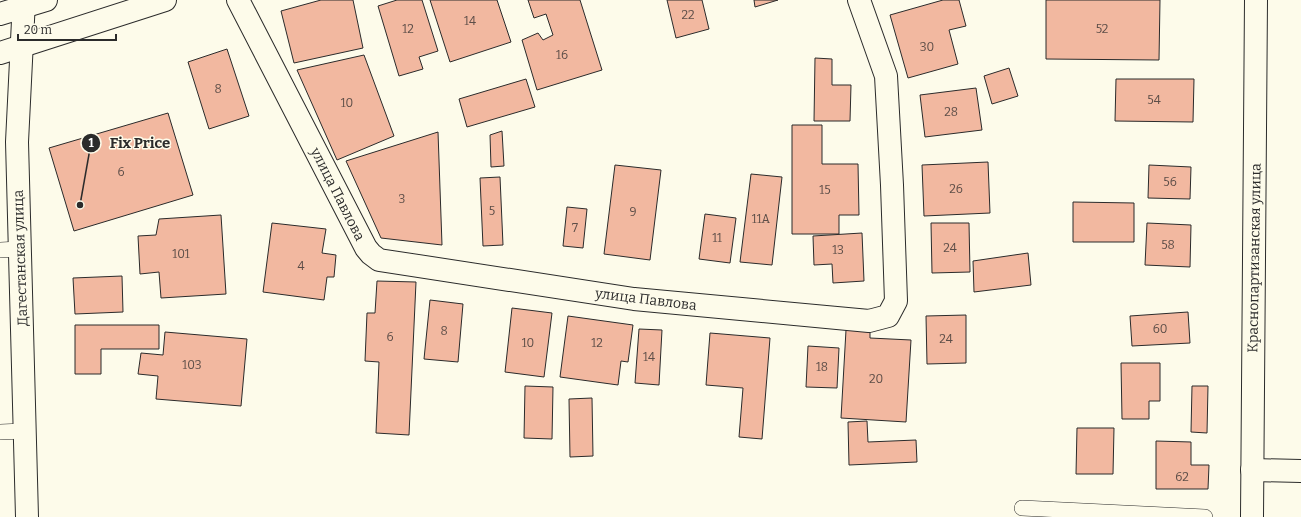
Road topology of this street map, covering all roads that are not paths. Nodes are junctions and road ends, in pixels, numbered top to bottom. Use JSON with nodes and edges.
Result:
{"nodes":[{"id":1,"x":46,"y":0,"type":"edge"},
{"id":2,"x":164,"y":0,"type":"edge"},
{"id":3,"x":238,"y":0,"type":"edge"},
{"id":4,"x":858,"y":0,"type":"edge"},
{"id":5,"x":1256,"y":0,"type":"edge"},
{"id":6,"x":24,"y":4,"type":"edge"},
{"id":7,"x":0,"y":14,"type":"edge"},
{"id":8,"x":10,"y":51,"type":"edge"},
{"id":9,"x":10,"y":250,"type":"edge"},
{"id":10,"x":24,"y":431,"type":"junction"},
{"id":11,"x":0,"y":432,"type":"edge"},
{"id":12,"x":1252,"y":470,"type":"junction"},
{"id":13,"x":1301,"y":471,"type":"edge"},
{"id":14,"x":1022,"y":508,"type":"dead end"},
{"id":15,"x":26,"y":517,"type":"edge"},
{"id":16,"x":1205,"y":517,"type":"edge"},
{"id":17,"x":1252,"y":517,"type":"edge"}],
"edges":[{"from":1,"to":6,"type":"street"},
{"from":2,"to":8,"type":"street"},
{"from":3,"to":4,"type":"street","name":"улица Павлова"},
{"from":5,"to":12,"type":"street","name":"Краснопартизанская улица"},
{"from":6,"to":7,"type":"street"},
{"from":6,"to":8,"type":"street","name":"Дагестанская улица"},
{"from":8,"to":9,"type":"street","name":"Дагестанская улица"},
{"from":9,"to":10,"type":"street","name":"Дагестанская улица"},
{"from":10,"to":11,"type":"lane"},
{"from":10,"to":15,"type":"street","name":"Дагестанская улица"},
{"from":12,"to":13,"type":"street"},
{"from":12,"to":17,"type":"street","name":"Краснопартизанская улица"},
{"from":14,"to":16,"type":"lane"}]}
